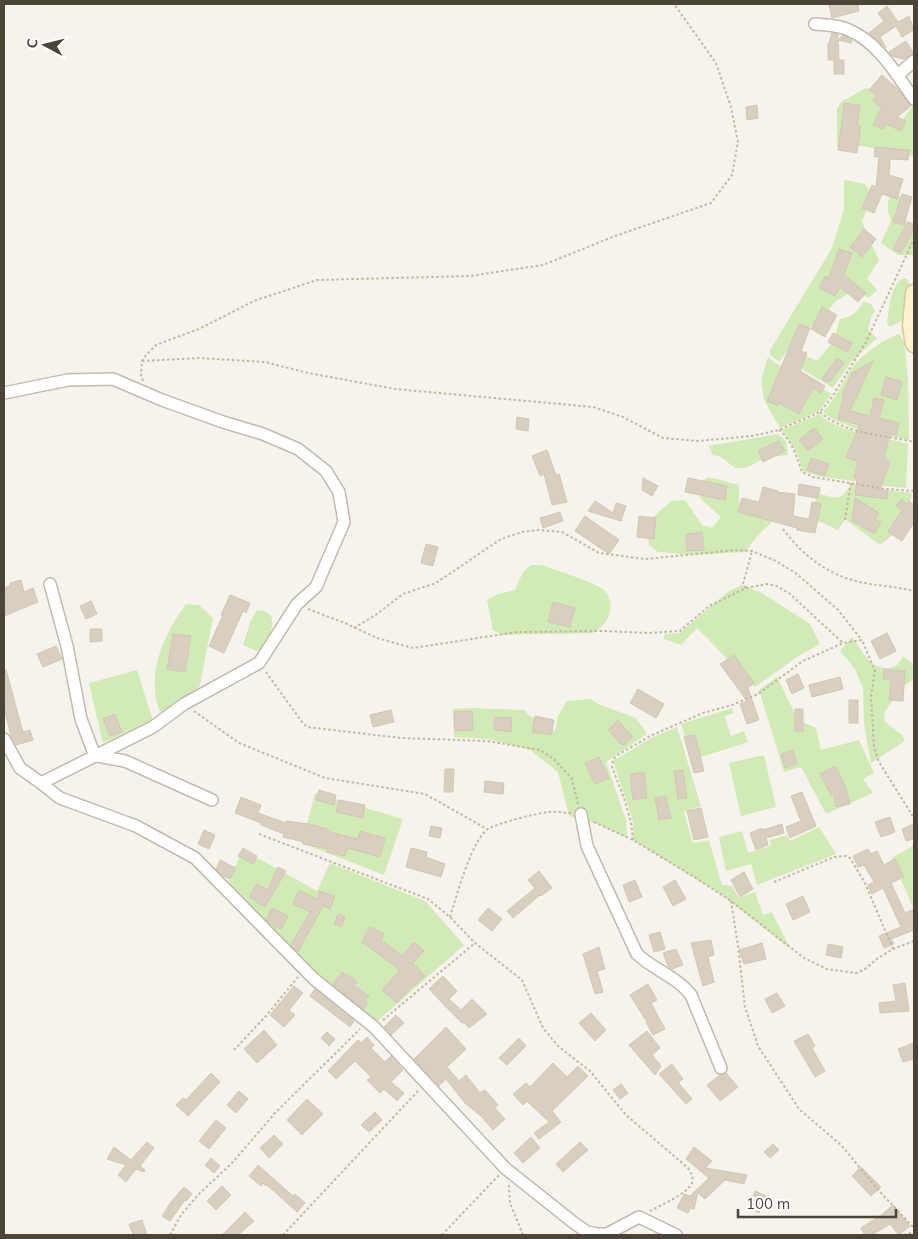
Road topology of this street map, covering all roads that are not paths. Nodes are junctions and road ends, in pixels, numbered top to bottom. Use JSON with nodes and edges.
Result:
{"nodes":[{"id":1,"x":815,"y":24,"type":"dead end"},
{"id":2,"x":914,"y":61,"type":"edge"},
{"id":3,"x":898,"y":75,"type":"junction"},
{"id":4,"x":914,"y":99,"type":"edge"},
{"id":5,"x":914,"y":293,"type":"edge"},
{"id":6,"x":914,"y":344,"type":"edge"},
{"id":7,"x":4,"y":393,"type":"edge"},
{"id":8,"x":50,"y":584,"type":"dead end"},
{"id":9,"x":4,"y":739,"type":"edge"},
{"id":10,"x":97,"y":756,"type":"junction"},
{"id":11,"x":41,"y":783,"type":"junction"},
{"id":12,"x":212,"y":800,"type":"dead end"},
{"id":13,"x":581,"y":814,"type":"road end"},
{"id":14,"x":721,"y":1068,"type":"dead end"},
{"id":15,"x":676,"y":1235,"type":"edge"}],
"edges":[{"from":1,"to":3,"type":"street"},
{"from":2,"to":3,"type":"street"},
{"from":3,"to":4,"type":"street"},
{"from":5,"to":6,"type":"street"},
{"from":7,"to":10,"type":"street"},
{"from":8,"to":10,"type":"street"},
{"from":9,"to":11,"type":"street"},
{"from":10,"to":11,"type":"street"},
{"from":10,"to":12,"type":"street"},
{"from":11,"to":15,"type":"street"},
{"from":13,"to":14,"type":"street"}]}
